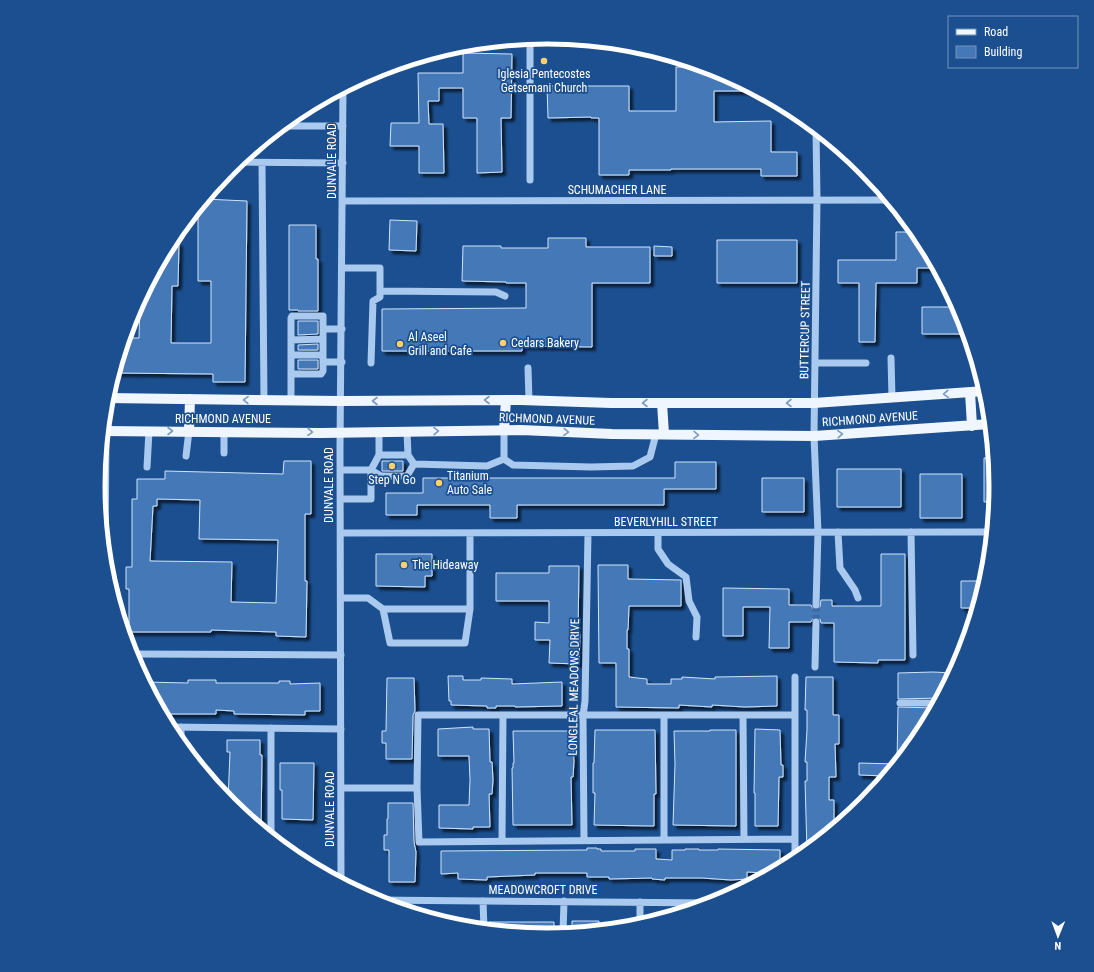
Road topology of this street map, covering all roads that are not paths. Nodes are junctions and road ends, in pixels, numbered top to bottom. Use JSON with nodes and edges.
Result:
{"nodes":[{"id":1,"x":530,"y":45,"type":"edge"},
{"id":2,"x":343,"y":94,"type":"edge"},
{"id":3,"x":290,"y":126,"type":"edge"},
{"id":4,"x":343,"y":126,"type":"junction"},
{"id":5,"x":816,"y":135,"type":"edge"},
{"id":6,"x":246,"y":162,"type":"edge"},
{"id":7,"x":262,"y":163,"type":"junction"},
{"id":8,"x":343,"y":163,"type":"junction"},
{"id":9,"x":530,"y":180,"type":"dead end"},
{"id":10,"x":817,"y":200,"type":"junction"},
{"id":11,"x":883,"y":200,"type":"edge"},
{"id":12,"x":343,"y":201,"type":"junction"},
{"id":13,"x":342,"y":268,"type":"junction"},
{"id":14,"x":380,"y":291,"type":"junction"},
{"id":15,"x":505,"y":296,"type":"dead end"},
{"id":16,"x":323,"y":329,"type":"junction"},
{"id":17,"x":342,"y":329,"type":"junction"},
{"id":18,"x":323,"y":339,"type":"junction"},
{"id":19,"x":291,"y":340,"type":"junction"},
{"id":20,"x":291,"y":355,"type":"junction"},
{"id":21,"x":323,"y":358,"type":"junction"},
{"id":22,"x":891,"y":358,"type":"dead end"},
{"id":23,"x":342,"y":362,"type":"junction"},
{"id":24,"x":371,"y":363,"type":"dead end"},
{"id":25,"x":816,"y":363,"type":"junction"},
{"id":26,"x":866,"y":363,"type":"dead end"},
{"id":27,"x":528,"y":368,"type":"dead end"},
{"id":28,"x":291,"y":374,"type":"junction"},
{"id":29,"x":979,"y":391,"type":"edge"},
{"id":30,"x":970,"y":392,"type":"junction"},
{"id":31,"x":113,"y":398,"type":"edge"},
{"id":32,"x":892,"y":398,"type":"junction"},
{"id":33,"x":190,"y":399,"type":"junction"},
{"id":34,"x":264,"y":400,"type":"junction"},
{"id":35,"x":506,"y":400,"type":"junction"},
{"id":36,"x":529,"y":400,"type":"junction"},
{"id":37,"x":291,"y":401,"type":"junction"},
{"id":38,"x":342,"y":401,"type":"junction"},
{"id":39,"x":662,"y":403,"type":"junction"},
{"id":40,"x":814,"y":403,"type":"junction"},
{"id":41,"x":985,"y":425,"type":"edge"},
{"id":42,"x":972,"y":426,"type":"junction"},
{"id":43,"x":504,"y":430,"type":"junction"},
{"id":44,"x":109,"y":431,"type":"edge"},
{"id":45,"x":148,"y":431,"type":"junction"},
{"id":46,"x":190,"y":431,"type":"junction"},
{"id":47,"x":224,"y":432,"type":"junction"},
{"id":48,"x":341,"y":432,"type":"junction"},
{"id":49,"x":379,"y":432,"type":"junction"},
{"id":50,"x":407,"y":432,"type":"junction"},
{"id":51,"x":660,"y":434,"type":"junction"},
{"id":52,"x":814,"y":436,"type":"junction"},
{"id":53,"x":224,"y":453,"type":"dead end"},
{"id":54,"x":379,"y":455,"type":"junction"},
{"id":55,"x":408,"y":455,"type":"junction"},
{"id":56,"x":186,"y":456,"type":"dead end"},
{"id":57,"x":504,"y":459,"type":"junction"},
{"id":58,"x":414,"y":464,"type":"junction"},
{"id":59,"x":147,"y":467,"type":"dead end"},
{"id":60,"x":340,"y":470,"type":"junction"},
{"id":61,"x":371,"y":470,"type":"junction"},
{"id":62,"x":105,"y":472,"type":"edge"},
{"id":63,"x":340,"y":499,"type":"junction"},
{"id":64,"x":106,"y":515,"type":"edge"},
{"id":65,"x":818,"y":532,"type":"junction"},
{"id":66,"x":838,"y":532,"type":"junction"},
{"id":67,"x":911,"y":532,"type":"junction"},
{"id":68,"x":986,"y":532,"type":"edge"},
{"id":69,"x":340,"y":533,"type":"junction"},
{"id":70,"x":658,"y":533,"type":"junction"},
{"id":71,"x":470,"y":534,"type":"junction"},
{"id":72,"x":588,"y":534,"type":"junction"},
{"id":73,"x":341,"y":598,"type":"junction"},
{"id":74,"x":858,"y":598,"type":"dead end"},
{"id":75,"x":816,"y":605,"type":"tunnel mouth"},
{"id":76,"x":383,"y":609,"type":"junction"},
{"id":77,"x":470,"y":609,"type":"junction"},
{"id":78,"x":816,"y":622,"type":"tunnel mouth"},
{"id":79,"x":696,"y":637,"type":"dead end"},
{"id":80,"x":139,"y":654,"type":"edge"},
{"id":81,"x":341,"y":655,"type":"junction"},
{"id":82,"x":913,"y":655,"type":"dead end"},
{"id":83,"x":815,"y":667,"type":"dead end"},
{"id":84,"x":795,"y":677,"type":"dead end"},
{"id":85,"x":900,"y":703,"type":"dead end"},
{"id":86,"x":932,"y":703,"type":"edge"},
{"id":87,"x":503,"y":715,"type":"junction"},
{"id":88,"x":795,"y":715,"type":"junction"},
{"id":89,"x":583,"y":716,"type":"junction"},
{"id":90,"x":664,"y":716,"type":"junction"},
{"id":91,"x":743,"y":716,"type":"junction"},
{"id":92,"x":176,"y":727,"type":"edge"},
{"id":93,"x":181,"y":727,"type":"junction"},
{"id":94,"x":271,"y":728,"type":"junction"},
{"id":95,"x":341,"y":729,"type":"junction"},
{"id":96,"x":181,"y":735,"type":"edge"},
{"id":97,"x":341,"y":788,"type":"junction"},
{"id":98,"x":417,"y":788,"type":"junction"},
{"id":99,"x":271,"y":831,"type":"edge"},
{"id":100,"x":744,"y":839,"type":"junction"},
{"id":101,"x":795,"y":839,"type":"junction"},
{"id":102,"x":584,"y":840,"type":"junction"},
{"id":103,"x":664,"y":840,"type":"junction"},
{"id":104,"x":502,"y":841,"type":"junction"},
{"id":105,"x":795,"y":853,"type":"edge"},
{"id":106,"x":341,"y":876,"type":"edge"},
{"id":107,"x":483,"y":901,"type":"junction"},
{"id":108,"x":564,"y":901,"type":"junction"},
{"id":109,"x":640,"y":902,"type":"junction"},
{"id":110,"x":695,"y":903,"type":"edge"},
{"id":111,"x":402,"y":904,"type":"edge"},
{"id":112,"x":640,"y":918,"type":"edge"},
{"id":113,"x":484,"y":923,"type":"edge"},
{"id":114,"x":563,"y":927,"type":"edge"}],
"edges":[{"from":1,"to":9,"type":"street"},
{"from":2,"to":4,"type":"street","name":"DUNVALE ROAD"},
{"from":3,"to":4,"type":"street"},
{"from":4,"to":8,"type":"street","name":"DUNVALE ROAD"},
{"from":5,"to":10,"type":"street","name":"BUTTERCUP STREET"},
{"from":6,"to":7,"type":"street"},
{"from":7,"to":8,"type":"street"},
{"from":7,"to":34,"type":"street"},
{"from":8,"to":12,"type":"street","name":"DUNVALE ROAD"},
{"from":10,"to":11,"type":"street","name":"SCHUMACHER LANE"},
{"from":10,"to":12,"type":"street","name":"SCHUMACHER LANE"},
{"from":10,"to":25,"type":"street","name":"BUTTERCUP STREET"},
{"from":12,"to":13,"type":"street","name":"DUNVALE ROAD"},
{"from":13,"to":14,"type":"street"},
{"from":13,"to":17,"type":"street","name":"DUNVALE ROAD"},
{"from":14,"to":15,"type":"street"},
{"from":14,"to":24,"type":"street"},
{"from":16,"to":17,"type":"street"},
{"from":16,"to":18,"type":"street"},
{"from":16,"to":19,"type":"street"},
{"from":17,"to":23,"type":"street","name":"DUNVALE ROAD"},
{"from":18,"to":19,"type":"street"},
{"from":18,"to":21,"type":"street"},
{"from":19,"to":20,"type":"street"},
{"from":20,"to":21,"type":"street"},
{"from":20,"to":28,"type":"street"},
{"from":21,"to":23,"type":"street"},
{"from":21,"to":28,"type":"street"},
{"from":22,"to":32,"type":"street"},
{"from":23,"to":38,"type":"street","name":"DUNVALE ROAD"},
{"from":25,"to":26,"type":"street"},
{"from":25,"to":40,"type":"street","name":"BUTTERCUP STREET"},
{"from":27,"to":36,"type":"street"},
{"from":28,"to":37,"type":"street"},
{"from":29,"to":30,"type":"main road","name":"RICHMOND AVENUE"},
{"from":30,"to":32,"type":"main road","name":"RICHMOND AVENUE","one_way":true},
{"from":30,"to":42,"type":"main road"},
{"from":31,"to":33,"type":"main road","name":"RICHMOND AVENUE"},
{"from":32,"to":40,"type":"main road","name":"RICHMOND AVENUE"},
{"from":34,"to":33,"type":"main road","name":"RICHMOND AVENUE","one_way":true},
{"from":33,"to":46,"type":"main road"},
{"from":34,"to":37,"type":"main road","name":"RICHMOND AVENUE"},
{"from":35,"to":36,"type":"main road","name":"RICHMOND AVENUE"},
{"from":35,"to":38,"type":"main road","name":"RICHMOND AVENUE","one_way":true},
{"from":35,"to":43,"type":"main road"},
{"from":39,"to":36,"type":"main road","name":"RICHMOND AVENUE","one_way":true},
{"from":37,"to":38,"type":"main road","name":"RICHMOND AVENUE"},
{"from":38,"to":48,"type":"street","name":"DUNVALE ROAD"},
{"from":40,"to":39,"type":"main road","name":"RICHMOND AVENUE","one_way":true},
{"from":39,"to":51,"type":"main road"},
{"from":40,"to":52,"type":"street","name":"BUTTERCUP STREET"},
{"from":41,"to":42,"type":"main road","name":"RICHMOND AVENUE"},
{"from":52,"to":42,"type":"main road","name":"RICHMOND AVENUE","one_way":true},
{"from":50,"to":43,"type":"main road","name":"RICHMOND AVENUE","one_way":true},
{"from":43,"to":51,"type":"main road","name":"RICHMOND AVENUE","one_way":true},
{"from":43,"to":57,"type":"street"},
{"from":44,"to":45,"type":"main road","name":"RICHMOND AVENUE"},
{"from":45,"to":46,"type":"main road","name":"RICHMOND AVENUE","one_way":true},
{"from":45,"to":59,"type":"street"},
{"from":46,"to":47,"type":"main road","name":"RICHMOND AVENUE"},
{"from":46,"to":56,"type":"street"},
{"from":47,"to":48,"type":"main road","name":"RICHMOND AVENUE","one_way":true},
{"from":47,"to":53,"type":"street"},
{"from":48,"to":49,"type":"main road","name":"RICHMOND AVENUE"},
{"from":48,"to":60,"type":"street","name":"DUNVALE ROAD"},
{"from":49,"to":50,"type":"main road","name":"RICHMOND AVENUE"},
{"from":49,"to":54,"type":"street"},
{"from":50,"to":55,"type":"street"},
{"from":51,"to":52,"type":"main road","name":"RICHMOND AVENUE","one_way":true},
{"from":51,"to":57,"type":"street"},
{"from":52,"to":65,"type":"street","name":"BUTTERCUP STREET"},
{"from":54,"to":55,"type":"street"},
{"from":54,"to":61,"type":"street"},
{"from":55,"to":58,"type":"street"},
{"from":57,"to":58,"type":"street"},
{"from":58,"to":61,"type":"street"},
{"from":60,"to":61,"type":"street"},
{"from":60,"to":63,"type":"street","name":"DUNVALE ROAD"},
{"from":61,"to":63,"type":"street"},
{"from":62,"to":64,"type":"street"},
{"from":63,"to":69,"type":"street","name":"DUNVALE ROAD"},
{"from":65,"to":66,"type":"street","name":"BEVERLYHILL STREET"},
{"from":65,"to":70,"type":"street","name":"BEVERLYHILL STREET"},
{"from":65,"to":75,"type":"street","name":"BUTTERCUP STREET"},
{"from":66,"to":67,"type":"street","name":"BEVERLYHILL STREET"},
{"from":66,"to":74,"type":"street"},
{"from":67,"to":68,"type":"street","name":"BEVERLYHILL STREET"},
{"from":67,"to":82,"type":"street"},
{"from":69,"to":71,"type":"street","name":"BEVERLYHILL STREET"},
{"from":69,"to":73,"type":"street","name":"DUNVALE ROAD"},
{"from":70,"to":72,"type":"street","name":"BEVERLYHILL STREET"},
{"from":70,"to":79,"type":"street"},
{"from":71,"to":72,"type":"street","name":"BEVERLYHILL STREET"},
{"from":71,"to":77,"type":"street"},
{"from":72,"to":89,"type":"street","name":"LONGLEAL MEADOWS DRIVE"},
{"from":73,"to":76,"type":"street"},
{"from":73,"to":81,"type":"street","name":"DUNVALE ROAD"},
{"from":76,"to":77,"type":"street"},
{"from":76,"to":77,"type":"street"},
{"from":78,"to":83,"type":"street"},
{"from":80,"to":81,"type":"street"},
{"from":81,"to":95,"type":"street","name":"DUNVALE ROAD"},
{"from":84,"to":88,"type":"street"},
{"from":85,"to":86,"type":"street"},
{"from":87,"to":89,"type":"street"},
{"from":87,"to":98,"type":"street"},
{"from":87,"to":104,"type":"street"},
{"from":88,"to":91,"type":"street"},
{"from":88,"to":101,"type":"street"},
{"from":89,"to":90,"type":"street"},
{"from":89,"to":102,"type":"street","name":"LONGLEAL MEADOWS DRIVE"},
{"from":90,"to":91,"type":"street"},
{"from":90,"to":103,"type":"street"},
{"from":91,"to":100,"type":"street"},
{"from":92,"to":93,"type":"street"},
{"from":93,"to":94,"type":"street"},
{"from":93,"to":96,"type":"street"},
{"from":94,"to":95,"type":"street"},
{"from":94,"to":99,"type":"street"},
{"from":95,"to":97,"type":"street","name":"DUNVALE ROAD"},
{"from":97,"to":98,"type":"street"},
{"from":97,"to":106,"type":"street","name":"DUNVALE ROAD"},
{"from":98,"to":104,"type":"street"},
{"from":100,"to":101,"type":"street"},
{"from":100,"to":103,"type":"street"},
{"from":101,"to":105,"type":"street"},
{"from":102,"to":103,"type":"street"},
{"from":102,"to":104,"type":"street"},
{"from":107,"to":108,"type":"street","name":"MEADOWCROFT DRIVE"},
{"from":107,"to":111,"type":"street","name":"MEADOWCROFT DRIVE"},
{"from":107,"to":113,"type":"street"},
{"from":108,"to":109,"type":"street","name":"MEADOWCROFT DRIVE"},
{"from":108,"to":114,"type":"street"},
{"from":109,"to":110,"type":"street","name":"MEADOWCROFT DRIVE"},
{"from":109,"to":112,"type":"street"}]}
